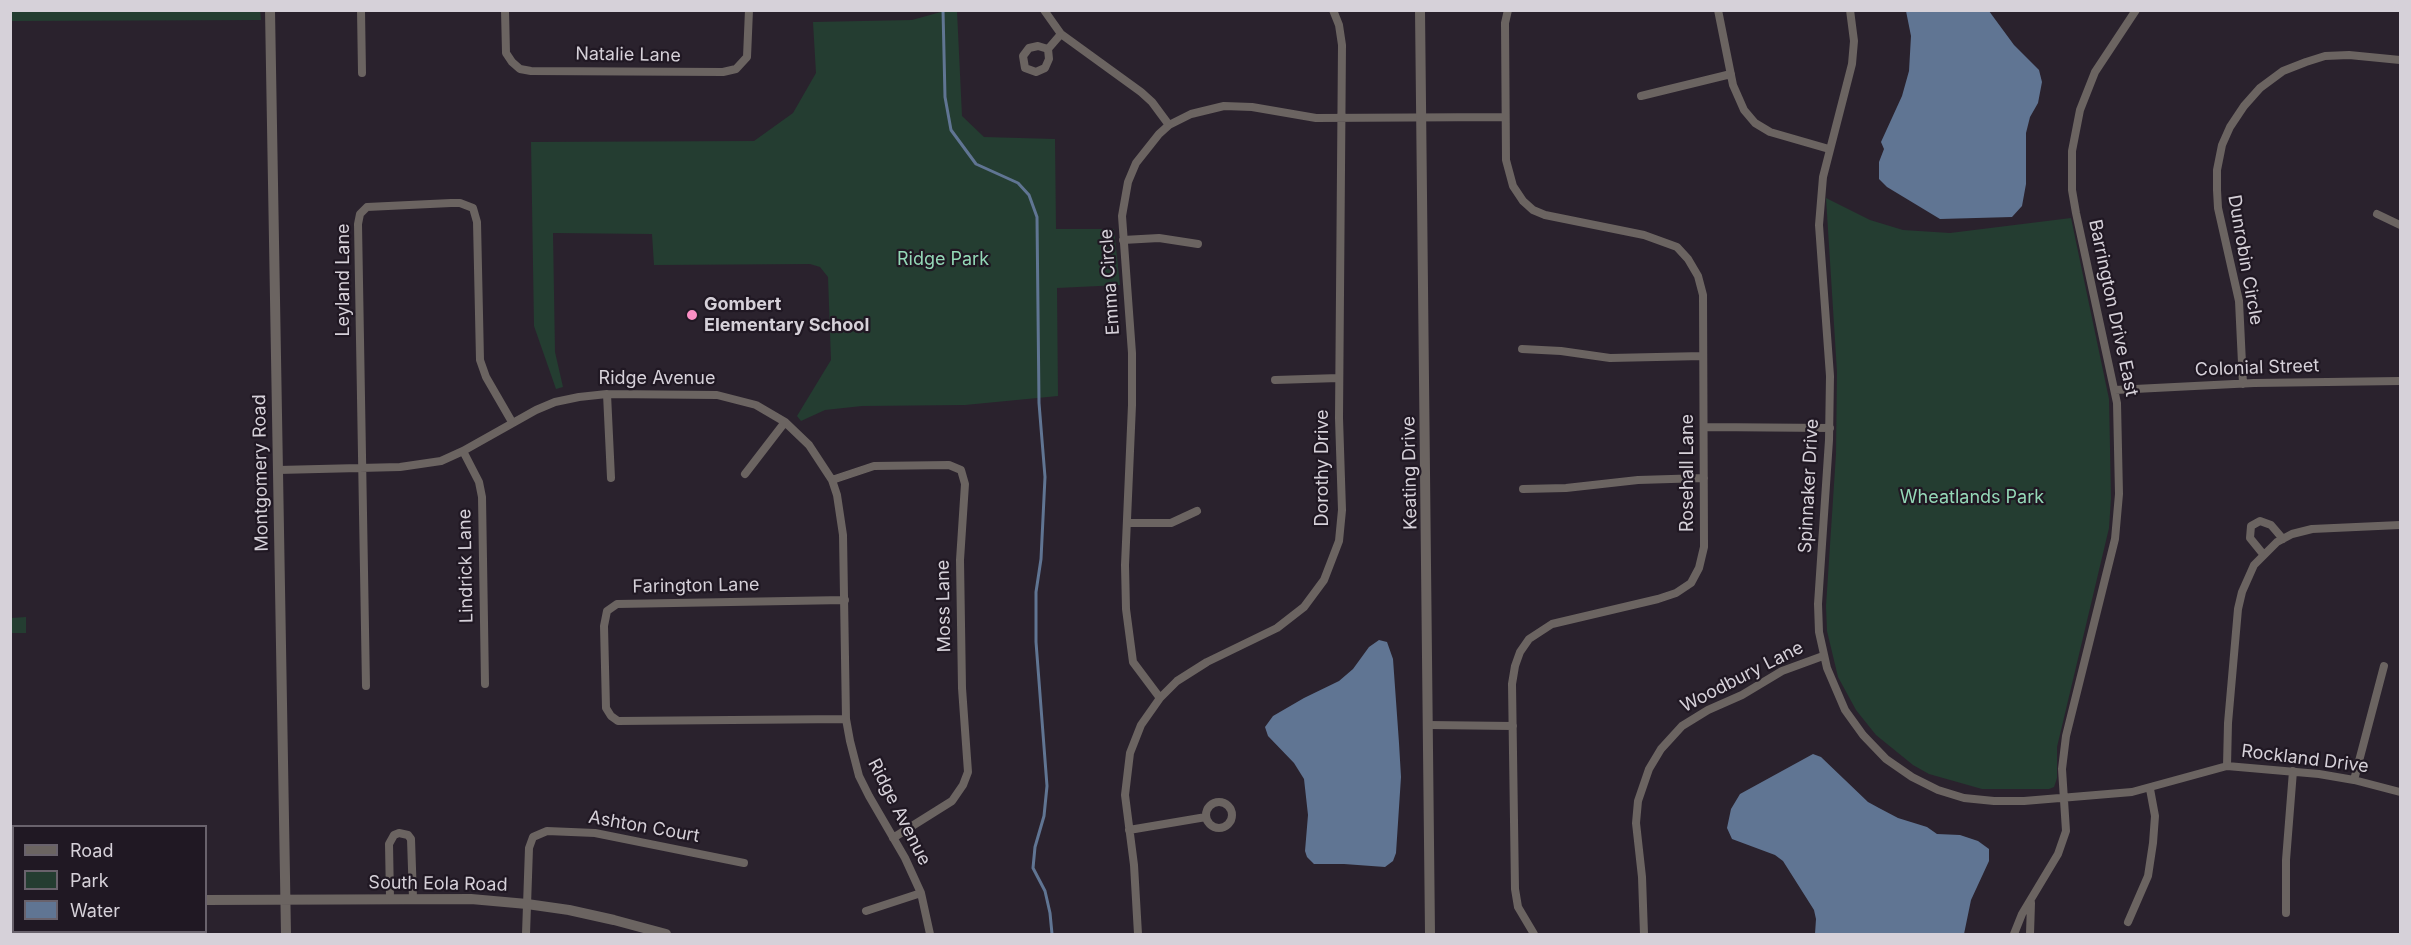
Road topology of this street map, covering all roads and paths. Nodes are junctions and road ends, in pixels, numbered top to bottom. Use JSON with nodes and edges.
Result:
{"nodes":[{"id":1,"x":270,"y":10,"type":"edge"},
{"id":2,"x":361,"y":10,"type":"edge"},
{"id":3,"x":505,"y":10,"type":"edge"},
{"id":4,"x":749,"y":10,"type":"edge"},
{"id":5,"x":1044,"y":10,"type":"edge"},
{"id":6,"x":1333,"y":10,"type":"edge"},
{"id":7,"x":1419,"y":10,"type":"edge"},
{"id":8,"x":1508,"y":10,"type":"edge"},
{"id":9,"x":1718,"y":10,"type":"edge"},
{"id":10,"x":1850,"y":10,"type":"edge"},
{"id":11,"x":2136,"y":10,"type":"edge"},
{"id":12,"x":1060,"y":34,"type":"junction"},
{"id":13,"x":1048,"y":49,"type":"dead end"},
{"id":14,"x":2400,"y":60,"type":"edge"},
{"id":15,"x":362,"y":73,"type":"dead end"},
{"id":16,"x":1731,"y":74,"type":"junction"},
{"id":17,"x":1641,"y":96,"type":"dead end"},
{"id":18,"x":1343,"y":117,"type":"junction"},
{"id":19,"x":1421,"y":117,"type":"junction"},
{"id":20,"x":1505,"y":117,"type":"junction"},
{"id":21,"x":1169,"y":125,"type":"junction"},
{"id":22,"x":1829,"y":149,"type":"junction"},
{"id":23,"x":2377,"y":214,"type":"dead end"},
{"id":24,"x":2400,"y":225,"type":"edge"},
{"id":25,"x":1124,"y":240,"type":"junction"},
{"id":26,"x":1197,"y":244,"type":"dead end"},
{"id":27,"x":1522,"y":349,"type":"dead end"},
{"id":28,"x":1703,"y":356,"type":"junction"},
{"id":29,"x":1339,"y":378,"type":"junction"},
{"id":30,"x":1275,"y":380,"type":"dead end"},
{"id":31,"x":2400,"y":381,"type":"edge"},
{"id":32,"x":2242,"y":384,"type":"junction"},
{"id":33,"x":2115,"y":390,"type":"junction"},
{"id":34,"x":607,"y":394,"type":"junction"},
{"id":35,"x":513,"y":422,"type":"junction"},
{"id":36,"x":785,"y":422,"type":"junction"},
{"id":37,"x":1705,"y":427,"type":"junction"},
{"id":38,"x":1830,"y":428,"type":"junction"},
{"id":39,"x":463,"y":452,"type":"junction"},
{"id":40,"x":363,"y":468,"type":"junction"},
{"id":41,"x":278,"y":470,"type":"junction"},
{"id":42,"x":745,"y":474,"type":"dead end"},
{"id":43,"x":611,"y":478,"type":"dead end"},
{"id":44,"x":1704,"y":478,"type":"junction"},
{"id":45,"x":832,"y":480,"type":"junction"},
{"id":46,"x":1523,"y":489,"type":"dead end"},
{"id":47,"x":1197,"y":511,"type":"dead end"},
{"id":48,"x":1127,"y":523,"type":"junction"},
{"id":49,"x":2400,"y":525,"type":"edge"},
{"id":50,"x":2283,"y":539,"type":"junction"},
{"id":51,"x":2264,"y":554,"type":"junction"},
{"id":52,"x":844,"y":600,"type":"junction"},
{"id":53,"x":1823,"y":656,"type":"junction"},
{"id":54,"x":2384,"y":666,"type":"dead end"},
{"id":55,"x":485,"y":684,"type":"dead end"},
{"id":56,"x":366,"y":686,"type":"dead end"},
{"id":57,"x":1160,"y":698,"type":"junction"},
{"id":58,"x":846,"y":718,"type":"junction"},
{"id":59,"x":1428,"y":725,"type":"junction"},
{"id":60,"x":1513,"y":726,"type":"junction"},
{"id":61,"x":2228,"y":766,"type":"junction"},
{"id":62,"x":2293,"y":771,"type":"junction"},
{"id":63,"x":2354,"y":780,"type":"junction"},
{"id":64,"x":2150,"y":789,"type":"junction"},
{"id":65,"x":2400,"y":792,"type":"edge"},
{"id":66,"x":2065,"y":798,"type":"junction"},
{"id":67,"x":1206,"y":817,"type":"dead end"},
{"id":68,"x":1129,"y":830,"type":"junction"},
{"id":69,"x":893,"y":838,"type":"junction"},
{"id":70,"x":744,"y":863,"type":"dead end"},
{"id":71,"x":921,"y":892,"type":"junction"},
{"id":72,"x":390,"y":898,"type":"junction"},
{"id":73,"x":413,"y":898,"type":"junction"},
{"id":74,"x":207,"y":900,"type":"edge"},
{"id":75,"x":285,"y":900,"type":"junction"},
{"id":76,"x":2031,"y":902,"type":"junction"},
{"id":77,"x":527,"y":903,"type":"junction"},
{"id":78,"x":866,"y":910,"type":"dead end"},
{"id":79,"x":2286,"y":913,"type":"dead end"},
{"id":80,"x":2128,"y":922,"type":"dead end"},
{"id":81,"x":286,"y":934,"type":"edge"},
{"id":82,"x":526,"y":934,"type":"edge"},
{"id":83,"x":666,"y":934,"type":"edge"},
{"id":84,"x":930,"y":934,"type":"edge"},
{"id":85,"x":1138,"y":934,"type":"edge"},
{"id":86,"x":1430,"y":934,"type":"edge"},
{"id":87,"x":1534,"y":934,"type":"edge"},
{"id":88,"x":1644,"y":934,"type":"edge"},
{"id":89,"x":2014,"y":934,"type":"edge"},
{"id":90,"x":2030,"y":934,"type":"edge"}],
"edges":[{"from":1,"to":41,"type":"street","name":"Montgomery Road"},
{"from":2,"to":15,"type":"street"},
{"from":3,"to":4,"type":"street","name":"Natalie Lane"},
{"from":5,"to":12,"type":"street"},
{"from":6,"to":18,"type":"street","name":"Dorothy Drive"},
{"from":7,"to":19,"type":"street","name":"Keating Drive"},
{"from":8,"to":20,"type":"street","name":"Rosehall Lane"},
{"from":9,"to":16,"type":"street"},
{"from":10,"to":22,"type":"street","name":"Spinnaker Drive"},
{"from":11,"to":33,"type":"street","name":"Barrington Drive East"},
{"from":12,"to":13,"type":"street"},
{"from":12,"to":21,"type":"street"},
{"from":14,"to":32,"type":"street","name":"Dunrobin Circle"},
{"from":16,"to":17,"type":"street"},
{"from":16,"to":22,"type":"street"},
{"from":18,"to":19,"type":"street","name":"Emma Circle"},
{"from":18,"to":21,"type":"street","name":"Emma Circle"},
{"from":18,"to":29,"type":"street","name":"Dorothy Drive"},
{"from":19,"to":20,"type":"street","name":"Emma Circle"},
{"from":19,"to":59,"type":"street","name":"Keating Drive"},
{"from":20,"to":28,"type":"street","name":"Rosehall Lane"},
{"from":21,"to":25,"type":"street","name":"Emma Circle"},
{"from":22,"to":38,"type":"street","name":"Spinnaker Drive"},
{"from":23,"to":24,"type":"street"},
{"from":25,"to":26,"type":"street"},
{"from":25,"to":48,"type":"street","name":"Emma Circle"},
{"from":27,"to":28,"type":"street"},
{"from":28,"to":37,"type":"street","name":"Rosehall Lane"},
{"from":29,"to":30,"type":"street"},
{"from":29,"to":57,"type":"street","name":"Dorothy Drive"},
{"from":31,"to":32,"type":"street","name":"Colonial Street"},
{"from":32,"to":33,"type":"street","name":"Colonial Street"},
{"from":33,"to":66,"type":"street","name":"Barrington Drive East"},
{"from":34,"to":35,"type":"street","name":"Ridge Avenue"},
{"from":34,"to":36,"type":"street","name":"Ridge Avenue"},
{"from":34,"to":43,"type":"street"},
{"from":35,"to":39,"type":"street","name":"Ridge Avenue"},
{"from":35,"to":40,"type":"street","name":"Leyland Lane"},
{"from":36,"to":42,"type":"street"},
{"from":36,"to":45,"type":"street","name":"Ridge Avenue"},
{"from":37,"to":38,"type":"street"},
{"from":37,"to":44,"type":"street","name":"Rosehall Lane"},
{"from":38,"to":53,"type":"street","name":"Spinnaker Drive"},
{"from":39,"to":40,"type":"street","name":"Ridge Avenue"},
{"from":39,"to":55,"type":"street","name":"Lindrick Lane"},
{"from":40,"to":41,"type":"street","name":"Ridge Avenue"},
{"from":40,"to":56,"type":"street","name":"Leyland Lane"},
{"from":41,"to":75,"type":"street","name":"Montgomery Road"},
{"from":44,"to":46,"type":"street"},
{"from":44,"to":60,"type":"street","name":"Rosehall Lane"},
{"from":45,"to":52,"type":"street","name":"Ridge Avenue"},
{"from":45,"to":69,"type":"street","name":"Moss Lane"},
{"from":47,"to":48,"type":"street"},
{"from":48,"to":57,"type":"street","name":"Emma Circle"},
{"from":49,"to":50,"type":"street"},
{"from":50,"to":51,"type":"street"},
{"from":50,"to":51,"type":"street"},
{"from":51,"to":61,"type":"street"},
{"from":52,"to":58,"type":"street","name":"Ridge Avenue"},
{"from":52,"to":58,"type":"street","name":"Farington Lane"},
{"from":53,"to":66,"type":"street","name":"Spinnaker Drive"},
{"from":53,"to":88,"type":"street","name":"Woodbury Lane"},
{"from":54,"to":63,"type":"street"},
{"from":57,"to":68,"type":"street","name":"Dorothy Drive"},
{"from":58,"to":69,"type":"street","name":"Ridge Avenue"},
{"from":59,"to":60,"type":"street"},
{"from":59,"to":86,"type":"street","name":"Keating Drive"},
{"from":60,"to":87,"type":"street","name":"Rosehall Lane"},
{"from":61,"to":62,"type":"street","name":"Rockland Drive"},
{"from":61,"to":64,"type":"street","name":"Rockland Drive"},
{"from":62,"to":63,"type":"street","name":"Rockland Drive"},
{"from":62,"to":79,"type":"street"},
{"from":63,"to":65,"type":"street","name":"Rockland Drive"},
{"from":64,"to":66,"type":"street","name":"Rockland Drive"},
{"from":64,"to":80,"type":"street"},
{"from":66,"to":76,"type":"street","name":"Barrington Drive East"},
{"from":67,"to":68,"type":"street"},
{"from":68,"to":85,"type":"street","name":"Dorothy Drive"},
{"from":69,"to":71,"type":"street","name":"Ridge Avenue"},
{"from":70,"to":77,"type":"street","name":"Ashton Court"},
{"from":71,"to":78,"type":"street"},
{"from":71,"to":84,"type":"street","name":"Ridge Avenue"},
{"from":72,"to":73,"type":"street","name":"South Eola Road"},
{"from":72,"to":73,"type":"street"},
{"from":72,"to":75,"type":"street","name":"South Eola Road"},
{"from":73,"to":77,"type":"street","name":"South Eola Road"},
{"from":74,"to":75,"type":"street","name":"South Eola Road"},
{"from":75,"to":81,"type":"street","name":"Montgomery Road"},
{"from":76,"to":89,"type":"street","name":"Barrington Drive East"},
{"from":76,"to":90,"type":"street","name":"Barrington Drive East"},
{"from":77,"to":82,"type":"street","name":"Ashton Court"},
{"from":77,"to":83,"type":"street","name":"South Eola Road"}]}
